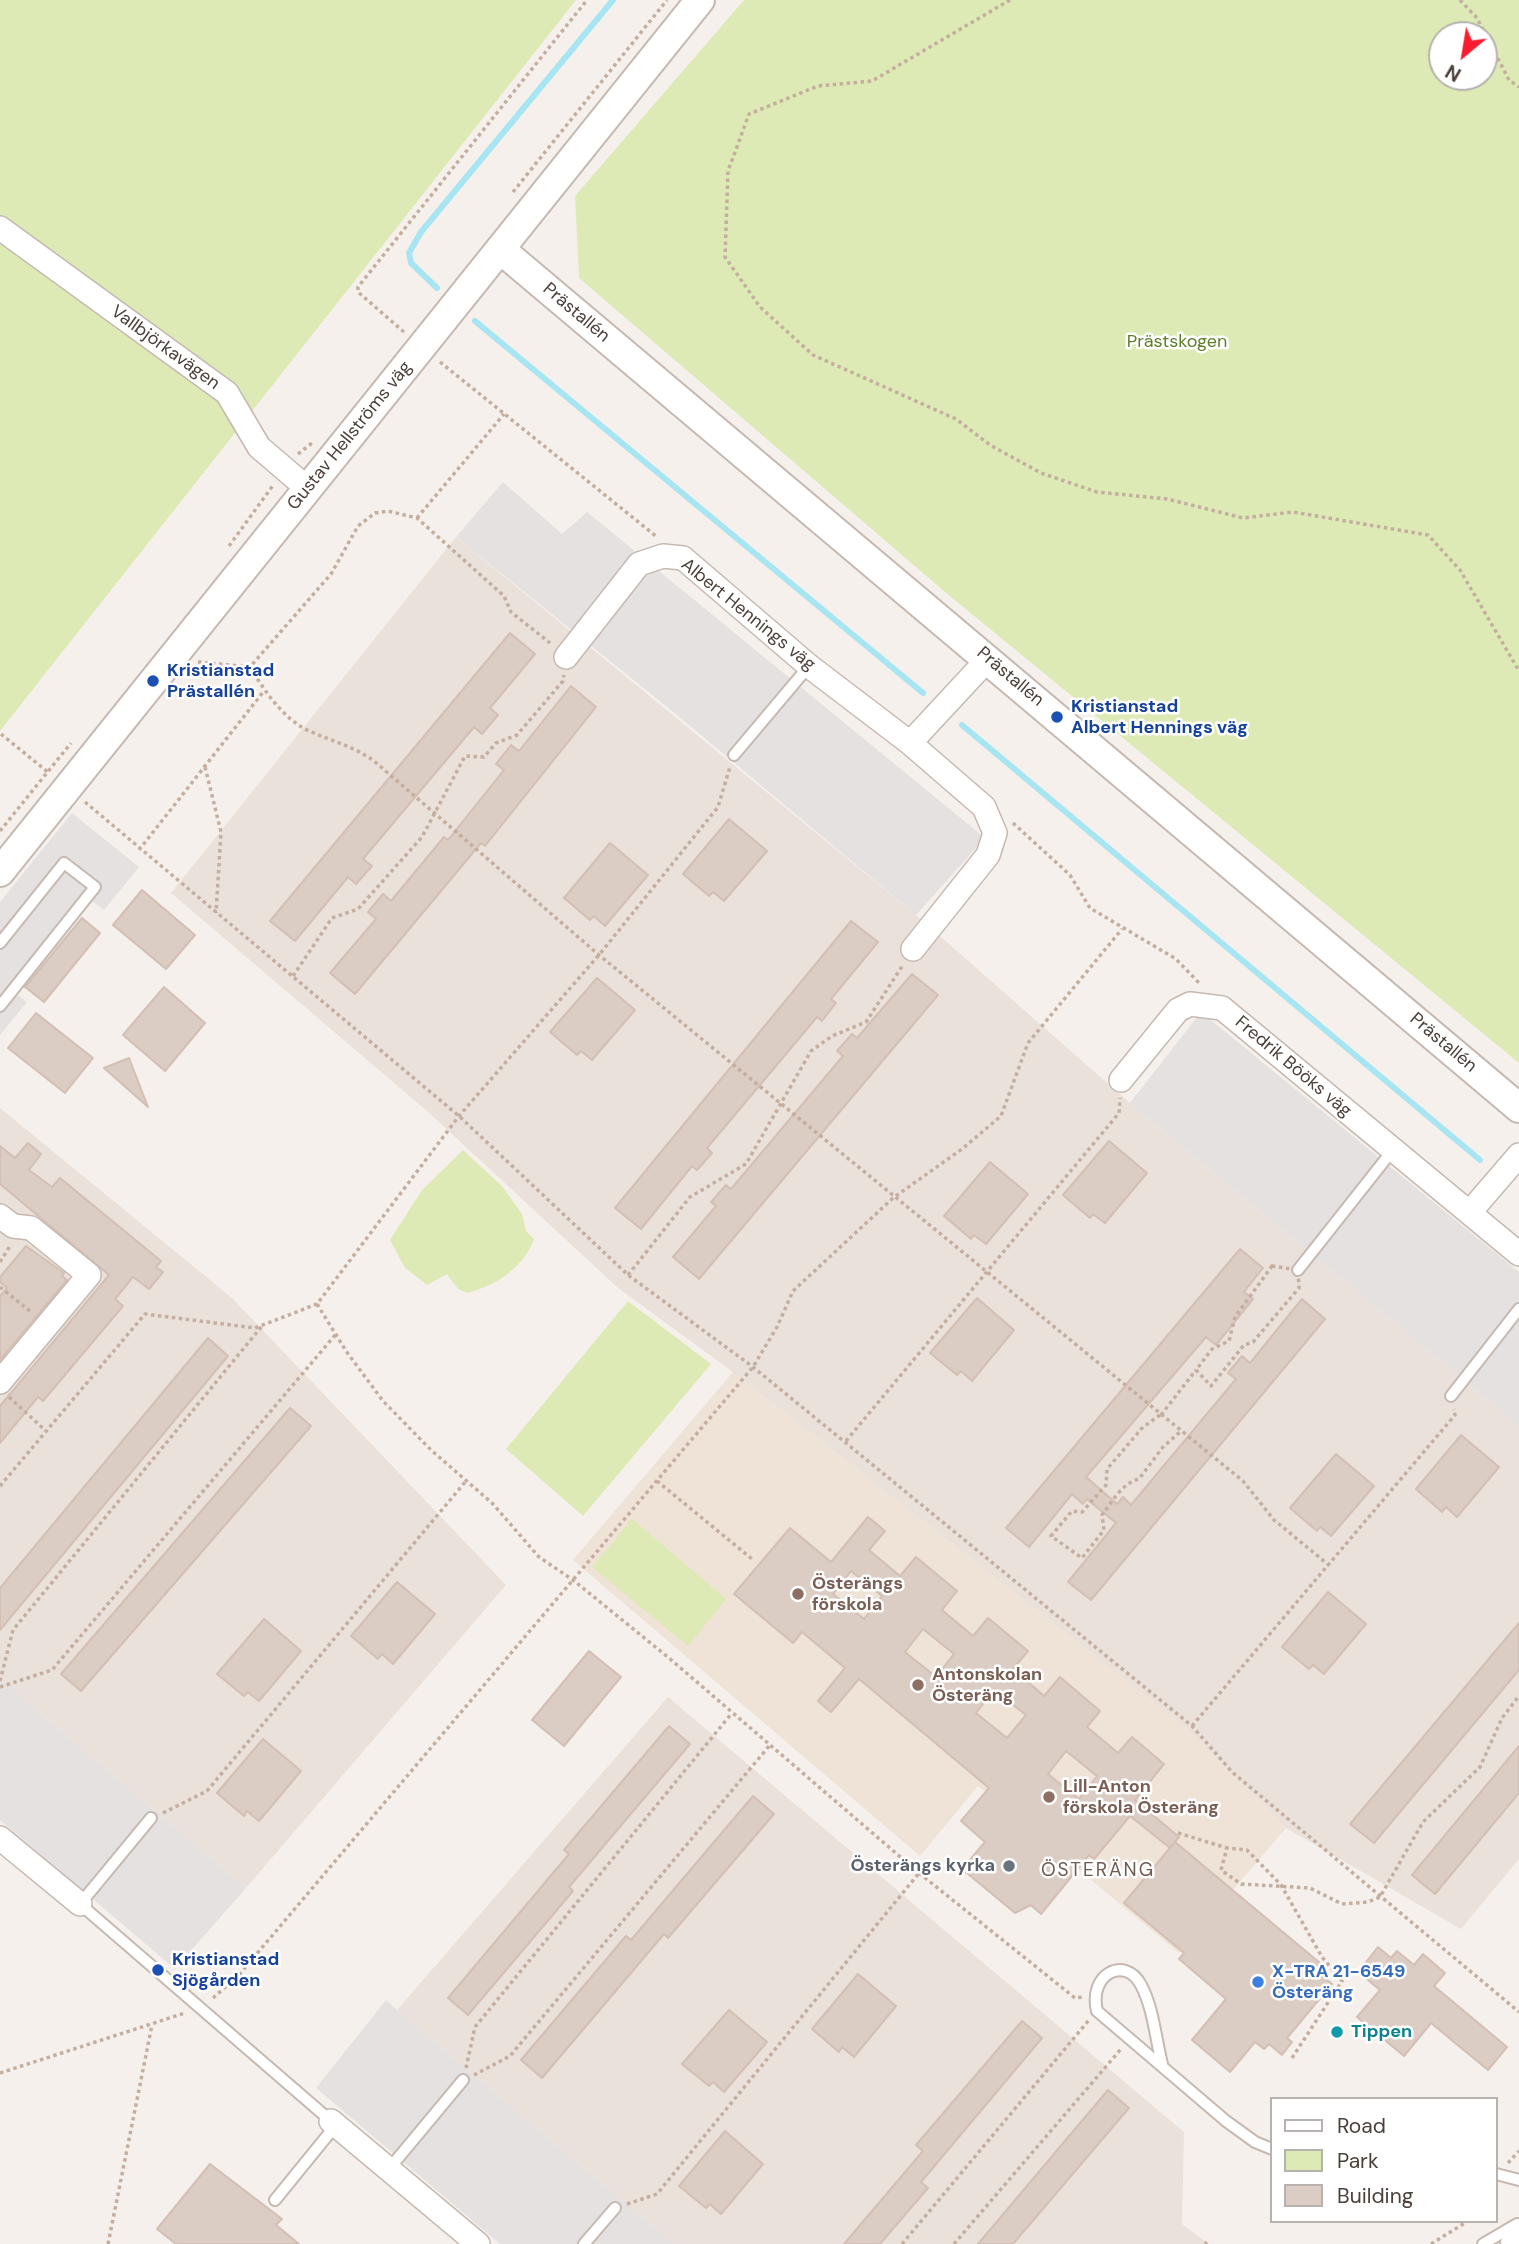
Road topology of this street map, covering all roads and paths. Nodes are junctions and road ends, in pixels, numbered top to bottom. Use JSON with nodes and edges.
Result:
{"nodes":[{"id":1,"x":587,"y":0,"type":"edge"},
{"id":2,"x":700,"y":0,"type":"edge"},
{"id":3,"x":1010,"y":0,"type":"edge"},
{"id":4,"x":1460,"y":0,"type":"edge"},
{"id":5,"x":1519,"y":87,"type":"edge"},
{"id":6,"x":0,"y":228,"type":"edge"},
{"id":7,"x":500,"y":249,"type":"junction"},
{"id":8,"x":422,"y":347,"type":"junction"},
{"id":9,"x":504,"y":414,"type":"junction"},
{"id":10,"x":308,"y":489,"type":"junction"},
{"id":11,"x":417,"y":518,"type":"junction"},
{"id":12,"x":684,"y":558,"type":"junction"},
{"id":13,"x":566,"y":657,"type":"junction"},
{"id":14,"x":988,"y":659,"type":"junction"},
{"id":15,"x":191,"y":661,"type":"dead end"},
{"id":16,"x":809,"y":666,"type":"junction"},
{"id":17,"x":250,"y":667,"type":"junction"},
{"id":18,"x":1519,"y":671,"type":"edge"},
{"id":19,"x":264,"y":691,"type":"junction"},
{"id":20,"x":1,"y":734,"type":"edge"},
{"id":21,"x":910,"y":743,"type":"junction"},
{"id":22,"x":734,"y":755,"type":"joint"},
{"id":23,"x":205,"y":767,"type":"junction"},
{"id":24,"x":58,"y":780,"type":"junction"},
{"id":25,"x":985,"y":807,"type":"junction"},
{"id":26,"x":436,"y":816,"type":"junction"},
{"id":27,"x":0,"y":831,"type":"edge"},
{"id":28,"x":139,"y":850,"type":"junction"},
{"id":29,"x":0,"y":872,"type":"edge"},
{"id":30,"x":216,"y":913,"type":"junction"},
{"id":31,"x":1122,"y":929,"type":"junction"},
{"id":32,"x":0,"y":943,"type":"edge"},
{"id":33,"x":914,"y":948,"type":"joint"},
{"id":34,"x":599,"y":956,"type":"junction"},
{"id":35,"x":293,"y":977,"type":"junction"},
{"id":36,"x":0,"y":1006,"type":"edge"},
{"id":37,"x":1222,"y":1008,"type":"junction"},
{"id":38,"x":1121,"y":1080,"type":"joint"},
{"id":39,"x":782,"y":1107,"type":"junction"},
{"id":40,"x":1519,"y":1108,"type":"edge"},
{"id":41,"x":459,"y":1116,"type":"junction"},
{"id":42,"x":1392,"y":1151,"type":"junction"},
{"id":43,"x":1519,"y":1155,"type":"edge"},
{"id":44,"x":893,"y":1198,"type":"junction"},
{"id":45,"x":1469,"y":1212,"type":"junction"},
{"id":46,"x":0,"y":1216,"type":"edge"},
{"id":47,"x":1519,"y":1254,"type":"edge"},
{"id":48,"x":1298,"y":1270,"type":"junction"},
{"id":49,"x":628,"y":1275,"type":"junction"},
{"id":50,"x":987,"y":1275,"type":"junction"},
{"id":51,"x":0,"y":1287,"type":"edge"},
{"id":52,"x":317,"y":1304,"type":"junction"},
{"id":53,"x":1519,"y":1309,"type":"edge"},
{"id":54,"x":264,"y":1325,"type":"junction"},
{"id":55,"x":47,"y":1326,"type":"junction"},
{"id":56,"x":336,"y":1334,"type":"junction"},
{"id":57,"x":753,"y":1367,"type":"junction"},
{"id":58,"x":1196,"y":1370,"type":"junction"},
{"id":59,"x":0,"y":1382,"type":"edge"},
{"id":60,"x":0,"y":1389,"type":"edge"},
{"id":61,"x":1451,"y":1396,"type":"joint"},
{"id":62,"x":1161,"y":1415,"type":"junction"},
{"id":63,"x":46,"y":1431,"type":"junction"},
{"id":64,"x":1181,"y":1431,"type":"junction"},
{"id":65,"x":846,"y":1441,"type":"junction"},
{"id":66,"x":657,"y":1480,"type":"junction"},
{"id":67,"x":466,"y":1481,"type":"junction"},
{"id":68,"x":0,"y":1486,"type":"edge"},
{"id":69,"x":752,"y":1559,"type":"dead end"},
{"id":70,"x":1330,"y":1566,"type":"junction"},
{"id":71,"x":573,"y":1580,"type":"junction"},
{"id":72,"x":0,"y":1681,"type":"edge"},
{"id":73,"x":0,"y":1687,"type":"edge"},
{"id":74,"x":1519,"y":1696,"type":"edge"},
{"id":75,"x":732,"y":1713,"type":"junction"},
{"id":76,"x":1192,"y":1726,"type":"junction"},
{"id":77,"x":770,"y":1745,"type":"junction"},
{"id":78,"x":151,"y":1818,"type":"joint"},
{"id":79,"x":1178,"y":1833,"type":"dead end"},
{"id":80,"x":0,"y":1838,"type":"edge"},
{"id":81,"x":1227,"y":1848,"type":"junction"},
{"id":82,"x":919,"y":1873,"type":"junction"},
{"id":83,"x":1280,"y":1885,"type":"junction"},
{"id":84,"x":1380,"y":1897,"type":"junction"},
{"id":85,"x":80,"y":1904,"type":"junction"},
{"id":86,"x":1093,"y":1996,"type":"junction"},
{"id":87,"x":202,"y":2007,"type":"junction"},
{"id":88,"x":1097,"y":2011,"type":"junction"},
{"id":89,"x":1519,"y":2012,"type":"edge"},
{"id":90,"x":152,"y":2025,"type":"junction"},
{"id":91,"x":1130,"y":2038,"type":"junction"},
{"id":92,"x":1292,"y":2058,"type":"dead end"},
{"id":93,"x":1162,"y":2064,"type":"junction"},
{"id":94,"x":0,"y":2073,"type":"edge"},
{"id":95,"x":463,"y":2080,"type":"junction"},
{"id":96,"x":334,"y":2123,"type":"junction"},
{"id":97,"x":1270,"y":2148,"type":"edge"},
{"id":98,"x":389,"y":2169,"type":"junction"},
{"id":99,"x":1498,"y":2175,"type":"edge"},
{"id":100,"x":1519,"y":2180,"type":"edge"},
{"id":101,"x":275,"y":2200,"type":"dead end"},
{"id":102,"x":615,"y":2208,"type":"joint"},
{"id":103,"x":1465,"y":2223,"type":"edge"},
{"id":104,"x":1519,"y":2223,"type":"edge"},
{"id":105,"x":1519,"y":2234,"type":"edge"},
{"id":106,"x":108,"y":2243,"type":"edge"},
{"id":107,"x":478,"y":2244,"type":"edge"},
{"id":108,"x":584,"y":2244,"type":"edge"},
{"id":109,"x":902,"y":2244,"type":"edge"},
{"id":110,"x":954,"y":2244,"type":"edge"},
{"id":111,"x":1431,"y":2244,"type":"edge"},
{"id":112,"x":1483,"y":2244,"type":"edge"},
{"id":113,"x":1515,"y":2244,"type":"edge"}],
"edges":[{"from":1,"to":8,"type":"path"},
{"from":2,"to":7,"type":"street","name":"Gustav Hellströms väg"},
{"from":3,"to":18,"type":"path"},
{"from":4,"to":5,"type":"path"},
{"from":6,"to":10,"type":"street","name":"Vallbjörkavägen"},
{"from":7,"to":8,"type":"street","name":"Gustav Hellströms väg"},
{"from":7,"to":14,"type":"street","name":"Prästallén"},
{"from":8,"to":9,"type":"path"},
{"from":8,"to":10,"type":"street","name":"Gustav Hellströms väg"},
{"from":9,"to":11,"type":"path"},
{"from":9,"to":12,"type":"path"},
{"from":10,"to":24,"type":"street","name":"Gustav Hellströms väg"},
{"from":11,"to":13,"type":"path"},
{"from":11,"to":17,"type":"path"},
{"from":12,"to":13,"type":"street","name":"Albert Hennings väg"},
{"from":12,"to":16,"type":"street","name":"Albert Hennings väg"},
{"from":13,"to":26,"type":"path"},
{"from":14,"to":21,"type":"street"},
{"from":14,"to":40,"type":"street","name":"Prästallén"},
{"from":15,"to":17,"type":"path"},
{"from":16,"to":21,"type":"street","name":"Albert Hennings väg"},
{"from":16,"to":22,"type":"lane"},
{"from":17,"to":19,"type":"path"},
{"from":19,"to":23,"type":"path"},
{"from":19,"to":26,"type":"path"},
{"from":20,"to":24,"type":"path"},
{"from":21,"to":25,"type":"street","name":"Albert Hennings väg"},
{"from":22,"to":34,"type":"path"},
{"from":23,"to":28,"type":"path"},
{"from":23,"to":30,"type":"path"},
{"from":24,"to":27,"type":"path"},
{"from":24,"to":28,"type":"path"},
{"from":24,"to":29,"type":"street","name":"Gustav Hellströms väg"},
{"from":25,"to":31,"type":"path"},
{"from":25,"to":33,"type":"street"},
{"from":26,"to":34,"type":"path"},
{"from":26,"to":35,"type":"path"},
{"from":28,"to":30,"type":"path"},
{"from":30,"to":35,"type":"path"},
{"from":31,"to":37,"type":"path"},
{"from":31,"to":44,"type":"path"},
{"from":32,"to":36,"type":"lane"},
{"from":33,"to":39,"type":"path"},
{"from":34,"to":39,"type":"path"},
{"from":34,"to":41,"type":"path"},
{"from":35,"to":41,"type":"path"},
{"from":37,"to":38,"type":"street","name":"Fredrik Bööks väg"},
{"from":37,"to":42,"type":"street","name":"Fredrik Bööks väg"},
{"from":38,"to":50,"type":"path"},
{"from":39,"to":44,"type":"path"},
{"from":39,"to":49,"type":"path"},
{"from":41,"to":49,"type":"path"},
{"from":41,"to":52,"type":"path"},
{"from":42,"to":45,"type":"street","name":"Fredrik Bööks väg"},
{"from":42,"to":48,"type":"lane"},
{"from":43,"to":45,"type":"street"},
{"from":44,"to":50,"type":"path"},
{"from":44,"to":57,"type":"path"},
{"from":45,"to":47,"type":"street","name":"Fredrik Bööks väg"},
{"from":46,"to":55,"type":"street"},
{"from":48,"to":58,"type":"path"},
{"from":48,"to":58,"type":"path"},
{"from":49,"to":57,"type":"path"},
{"from":50,"to":62,"type":"path"},
{"from":50,"to":65,"type":"path"},
{"from":51,"to":55,"type":"path"},
{"from":52,"to":54,"type":"path"},
{"from":52,"to":56,"type":"path"},
{"from":53,"to":61,"type":"lane"},
{"from":54,"to":63,"type":"path"},
{"from":54,"to":72,"type":"path"},
{"from":55,"to":59,"type":"street"},
{"from":56,"to":67,"type":"path"},
{"from":56,"to":73,"type":"path"},
{"from":57,"to":65,"type":"path"},
{"from":57,"to":66,"type":"path"},
{"from":58,"to":62,"type":"path"},
{"from":60,"to":63,"type":"path"},
{"from":61,"to":70,"type":"path"},
{"from":62,"to":64,"type":"path"},
{"from":62,"to":64,"type":"path"},
{"from":63,"to":68,"type":"path"},
{"from":64,"to":70,"type":"path"},
{"from":65,"to":76,"type":"path"},
{"from":66,"to":69,"type":"path"},
{"from":66,"to":71,"type":"path"},
{"from":67,"to":71,"type":"path"},
{"from":67,"to":78,"type":"path"},
{"from":70,"to":76,"type":"path"},
{"from":71,"to":75,"type":"path"},
{"from":71,"to":87,"type":"path"},
{"from":74,"to":84,"type":"path"},
{"from":75,"to":77,"type":"path"},
{"from":75,"to":95,"type":"path"},
{"from":76,"to":84,"type":"path"},
{"from":77,"to":82,"type":"path"},
{"from":77,"to":95,"type":"path"},
{"from":78,"to":85,"type":"lane"},
{"from":79,"to":81,"type":"path"},
{"from":80,"to":85,"type":"street"},
{"from":81,"to":83,"type":"path"},
{"from":81,"to":83,"type":"path"},
{"from":82,"to":86,"type":"path"},
{"from":82,"to":102,"type":"path"},
{"from":83,"to":84,"type":"path"},
{"from":83,"to":92,"type":"path"},
{"from":84,"to":89,"type":"path"},
{"from":85,"to":87,"type":"lane"},
{"from":86,"to":88,"type":"lane"},
{"from":86,"to":93,"type":"lane"},
{"from":87,"to":90,"type":"path"},
{"from":87,"to":96,"type":"lane"},
{"from":88,"to":91,"type":"lane"},
{"from":88,"to":109,"type":"path"},
{"from":90,"to":94,"type":"path"},
{"from":90,"to":106,"type":"path"},
{"from":91,"to":93,"type":"lane"},
{"from":91,"to":110,"type":"path"},
{"from":93,"to":97,"type":"lane"},
{"from":95,"to":98,"type":"lane"},
{"from":96,"to":98,"type":"street"},
{"from":96,"to":101,"type":"lane"},
{"from":98,"to":107,"type":"street"},
{"from":99,"to":100,"type":"lane"},
{"from":102,"to":108,"type":"lane"},
{"from":103,"to":111,"type":"path"},
{"from":104,"to":112,"type":"lane"},
{"from":105,"to":113,"type":"street"}]}
